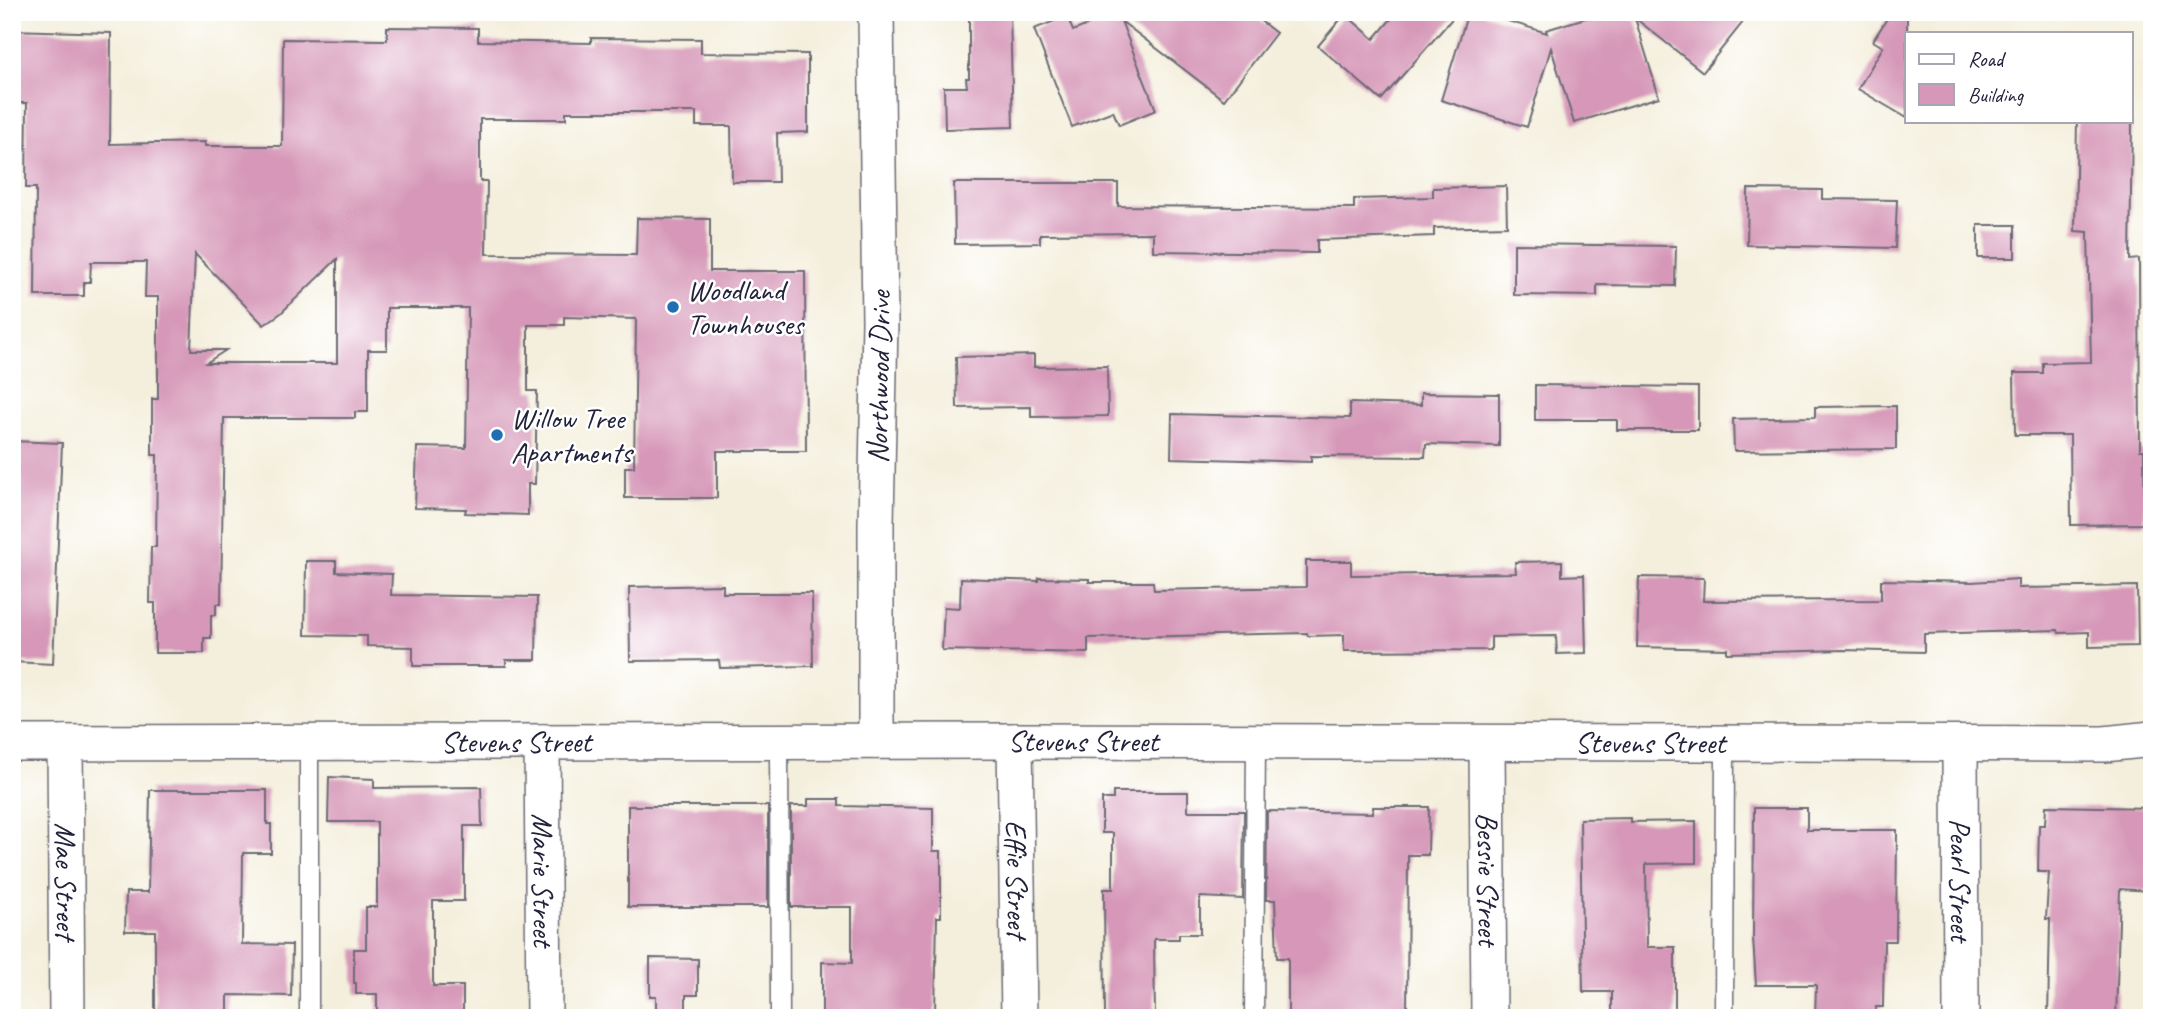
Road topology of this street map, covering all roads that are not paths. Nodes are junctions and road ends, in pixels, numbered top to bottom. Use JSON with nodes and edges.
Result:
{"nodes":[{"id":1,"x":876,"y":12,"type":"edge"},
{"id":2,"x":2152,"y":739,"type":"edge"},
{"id":3,"x":779,"y":741,"type":"junction"},
{"id":4,"x":876,"y":741,"type":"junction"},
{"id":5,"x":1015,"y":741,"type":"junction"},
{"id":6,"x":542,"y":742,"type":"junction"},
{"id":7,"x":1256,"y":742,"type":"junction"},
{"id":8,"x":12,"y":743,"type":"edge"},
{"id":9,"x":65,"y":743,"type":"junction"},
{"id":10,"x":309,"y":743,"type":"junction"},
{"id":11,"x":1487,"y":743,"type":"junction"},
{"id":12,"x":1725,"y":743,"type":"junction"},
{"id":13,"x":1960,"y":744,"type":"junction"},
{"id":14,"x":67,"y":1018,"type":"edge"},
{"id":15,"x":309,"y":1018,"type":"edge"},
{"id":16,"x":544,"y":1018,"type":"edge"},
{"id":17,"x":780,"y":1018,"type":"edge"},
{"id":18,"x":1020,"y":1018,"type":"edge"},
{"id":19,"x":1254,"y":1018,"type":"edge"},
{"id":20,"x":1489,"y":1018,"type":"edge"},
{"id":21,"x":1724,"y":1018,"type":"edge"},
{"id":22,"x":1961,"y":1018,"type":"edge"}],
"edges":[{"from":1,"to":4,"type":"street","name":"Northwood Drive"},
{"from":2,"to":13,"type":"street","name":"Stevens Street"},
{"from":3,"to":4,"type":"street","name":"Stevens Street"},
{"from":3,"to":6,"type":"street","name":"Stevens Street"},
{"from":3,"to":17,"type":"lane"},
{"from":4,"to":5,"type":"street","name":"Stevens Street"},
{"from":5,"to":7,"type":"street","name":"Stevens Street"},
{"from":5,"to":18,"type":"street","name":"Effie Street"},
{"from":6,"to":10,"type":"street","name":"Stevens Street"},
{"from":6,"to":16,"type":"street","name":"Marie Street"},
{"from":7,"to":11,"type":"street","name":"Stevens Street"},
{"from":7,"to":19,"type":"lane"},
{"from":8,"to":9,"type":"street","name":"Stevens Street"},
{"from":9,"to":10,"type":"street","name":"Stevens Street"},
{"from":9,"to":14,"type":"street","name":"Mae Street"},
{"from":10,"to":15,"type":"lane"},
{"from":11,"to":12,"type":"street","name":"Stevens Street"},
{"from":11,"to":20,"type":"street","name":"Bessie Street"},
{"from":12,"to":13,"type":"street","name":"Stevens Street"},
{"from":12,"to":21,"type":"lane"},
{"from":13,"to":22,"type":"street","name":"Pearl Street"}]}
